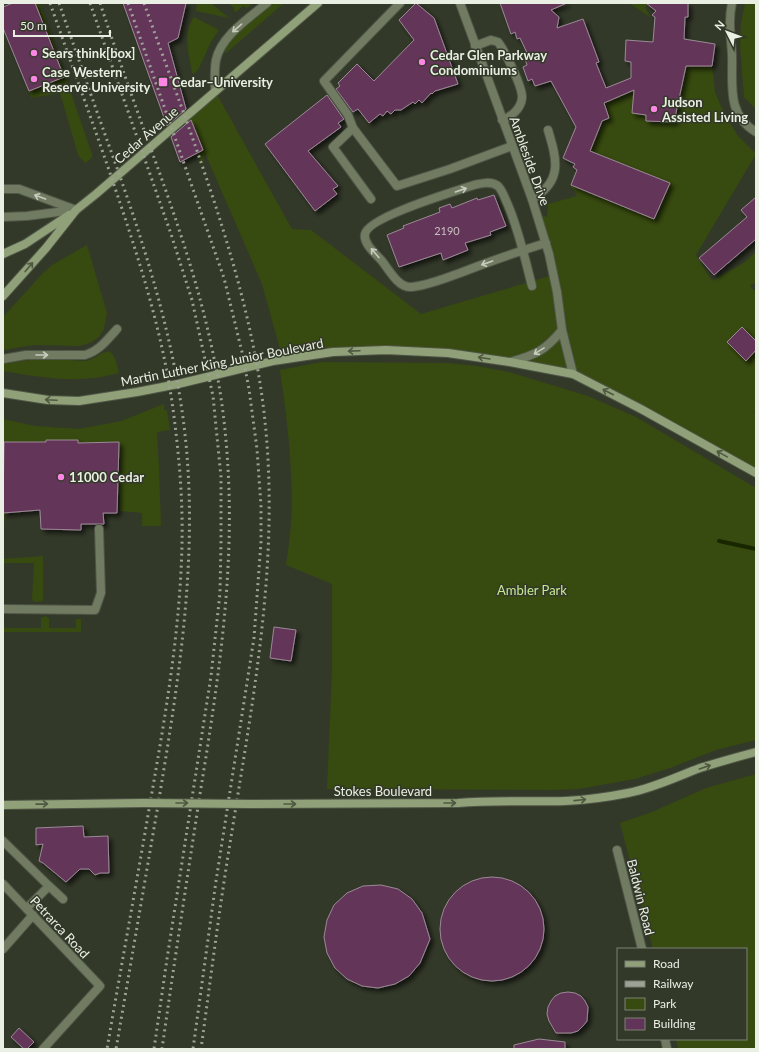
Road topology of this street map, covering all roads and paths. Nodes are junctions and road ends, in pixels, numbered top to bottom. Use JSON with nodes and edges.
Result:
{"nodes":[{"id":1,"x":267,"y":3,"type":"edge"},
{"id":2,"x":318,"y":3,"type":"edge"},
{"id":3,"x":400,"y":3,"type":"edge"},
{"id":4,"x":460,"y":3,"type":"edge"},
{"id":5,"x":732,"y":3,"type":"edge"},
{"id":6,"x":475,"y":46,"type":"junction"},
{"id":7,"x":215,"y":91,"type":"junction"},
{"id":8,"x":502,"y":120,"type":"junction"},
{"id":9,"x":353,"y":128,"type":"junction"},
{"id":10,"x":548,"y":130,"type":"dead end"},
{"id":11,"x":756,"y":132,"type":"edge"},
{"id":12,"x":512,"y":146,"type":"junction"},
{"id":13,"x":3,"y":190,"type":"edge"},
{"id":14,"x":371,"y":199,"type":"dead end"},
{"id":15,"x":532,"y":199,"type":"junction"},
{"id":16,"x":76,"y":210,"type":"junction"},
{"id":17,"x":3,"y":217,"type":"edge"},
{"id":18,"x":546,"y":243,"type":"junction"},
{"id":19,"x":523,"y":250,"type":"junction"},
{"id":20,"x":3,"y":254,"type":"edge"},
{"id":21,"x":532,"y":286,"type":"dead end"},
{"id":22,"x":3,"y":296,"type":"edge"},
{"id":23,"x":117,"y":329,"type":"dead end"},
{"id":24,"x":562,"y":330,"type":"junction"},
{"id":25,"x":3,"y":359,"type":"edge"},
{"id":26,"x":510,"y":362,"type":"junction"},
{"id":27,"x":573,"y":374,"type":"junction"},
{"id":28,"x":3,"y":393,"type":"edge"},
{"id":29,"x":756,"y":473,"type":"edge"},
{"id":30,"x":99,"y":529,"type":"dead end"},
{"id":31,"x":3,"y":609,"type":"edge"},
{"id":32,"x":756,"y":752,"type":"edge"},
{"id":33,"x":3,"y":805,"type":"edge"},
{"id":34,"x":3,"y":841,"type":"edge"},
{"id":35,"x":617,"y":850,"type":"dead end"},
{"id":36,"x":3,"y":884,"type":"edge"},
{"id":37,"x":49,"y":886,"type":"junction"},
{"id":38,"x":63,"y":899,"type":"dead end"},
{"id":39,"x":27,"y":908,"type":"junction"},
{"id":40,"x":33,"y":915,"type":"junction"},
{"id":41,"x":642,"y":948,"type":"edge"},
{"id":42,"x":3,"y":949,"type":"edge"},
{"id":43,"x":43,"y":1049,"type":"edge"}],
"edges":[{"from":1,"to":7,"type":"street","one_way":true},
{"from":2,"to":7,"type":"main road","name":"Cedar Avenue"},
{"from":3,"to":9,"type":"street"},
{"from":4,"to":6,"type":"street","name":"Ambleside Drive"},
{"from":5,"to":11,"type":"street"},
{"from":6,"to":8,"type":"street","name":"Ambleside Drive"},
{"from":6,"to":8,"type":"street"},
{"from":7,"to":16,"type":"main road","name":"Cedar Avenue"},
{"from":8,"to":12,"type":"street","name":"Ambleside Drive"},
{"from":9,"to":12,"type":"street"},
{"from":9,"to":14,"type":"street"},
{"from":10,"to":15,"type":"street"},
{"from":12,"to":15,"type":"street","name":"Ambleside Drive"},
{"from":16,"to":13,"type":"street","one_way":true},
{"from":15,"to":18,"type":"street","name":"Ambleside Drive"},
{"from":16,"to":17,"type":"street"},
{"from":16,"to":20,"type":"main road"},
{"from":22,"to":16,"type":"main road","name":"Cedar Avenue","one_way":true},
{"from":18,"to":19,"type":"street"},
{"from":18,"to":24,"type":"street","name":"Ambleside Drive"},
{"from":19,"to":19,"type":"street","one_way":true},
{"from":19,"to":21,"type":"street"},
{"from":25,"to":23,"type":"street","one_way":true},
{"from":24,"to":26,"type":"street","one_way":true},
{"from":24,"to":27,"type":"street","name":"Ambleside Drive"},
{"from":26,"to":27,"type":"main road","name":"Martin Luther King Junior Boulevard"},
{"from":26,"to":28,"type":"main road","name":"Martin Luther King Junior Boulevard","one_way":true},
{"from":29,"to":27,"type":"main road","name":"Martin Luther King Junior Boulevard","one_way":true},
{"from":30,"to":31,"type":"street"},
{"from":33,"to":32,"type":"main road","name":"Stokes Boulevard","one_way":true,"bridge":true},
{"from":34,"to":37,"type":"street"},
{"from":35,"to":41,"type":"street","name":"Baldwin Road"},
{"from":36,"to":39,"type":"street","name":"Petrarca Road"},
{"from":37,"to":38,"type":"street"},
{"from":37,"to":39,"type":"street"},
{"from":39,"to":40,"type":"street","name":"Petrarca Road"},
{"from":40,"to":42,"type":"street"},
{"from":40,"to":43,"type":"street","name":"Petrarca Road"}]}
